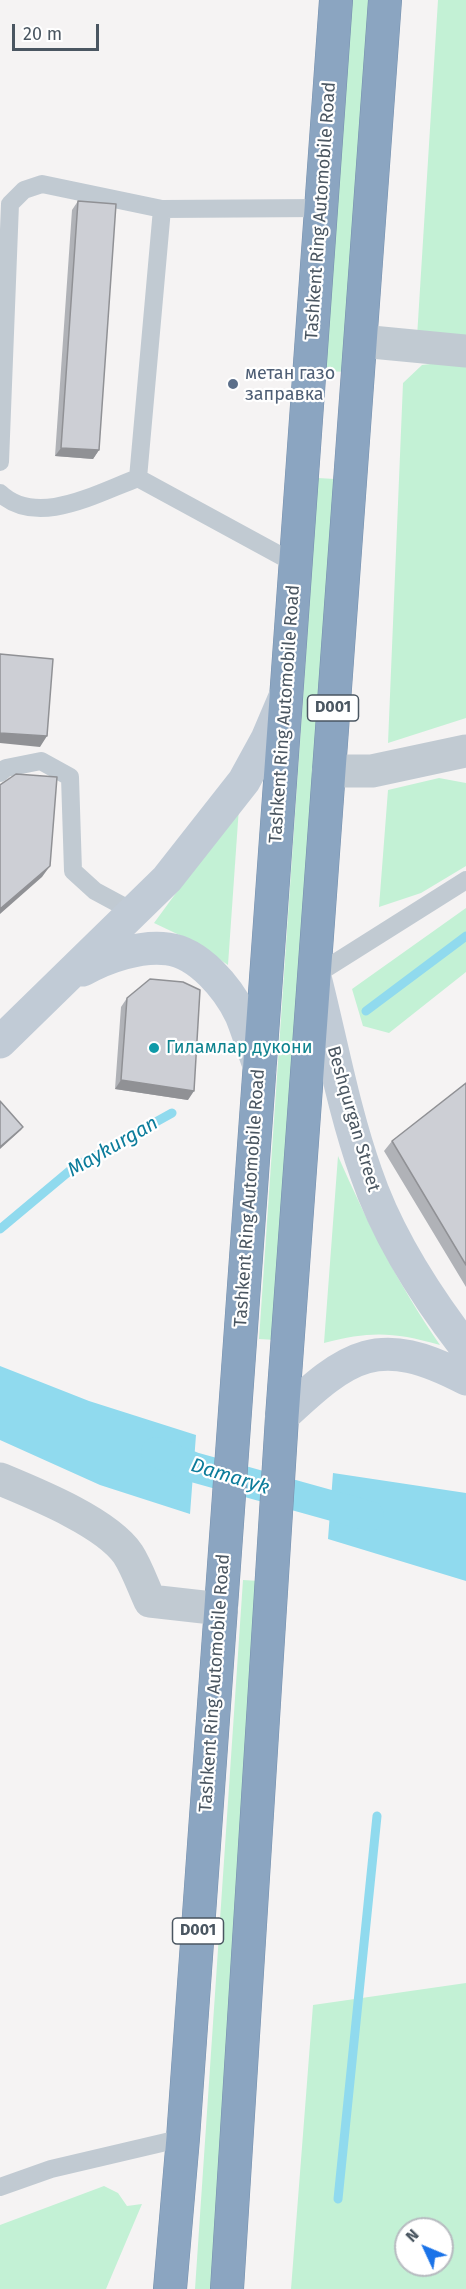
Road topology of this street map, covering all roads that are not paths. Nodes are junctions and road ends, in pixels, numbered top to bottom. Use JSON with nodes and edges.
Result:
{"nodes":[{"id":1,"x":336,"y":0,"type":"edge"},
{"id":2,"x":386,"y":0,"type":"edge"},
{"id":3,"x":321,"y":208,"type":"junction"},
{"id":4,"x":162,"y":210,"type":"junction"},
{"id":5,"x":361,"y":340,"type":"junction"},
{"id":6,"x":466,"y":351,"type":"edge"},
{"id":7,"x":305,"y":435,"type":"junction"},
{"id":8,"x":353,"y":440,"type":"junction"},
{"id":9,"x":0,"y":462,"type":"edge"},
{"id":10,"x":138,"y":478,"type":"junction"},
{"id":11,"x":0,"y":493,"type":"edge"},
{"id":12,"x":296,"y":564,"type":"junction"},
{"id":13,"x":287,"y":692,"type":"junction"},
{"id":14,"x":466,"y":751,"type":"edge"},
{"id":15,"x":329,"y":771,"type":"junction"},
{"id":16,"x":0,"y":773,"type":"edge"},
{"id":17,"x":466,"y":880,"type":"edge"},
{"id":18,"x":134,"y":912,"type":"junction"},
{"id":19,"x":314,"y":976,"type":"junction"},
{"id":20,"x":66,"y":980,"type":"junction"},
{"id":21,"x":0,"y":1042,"type":"edge"},
{"id":22,"x":260,"y":1068,"type":"junction"},
{"id":23,"x":466,"y":1348,"type":"edge"},
{"id":24,"x":466,"y":1379,"type":"edge"},
{"id":25,"x":282,"y":1417,"type":"junction"},
{"id":26,"x":0,"y":1479,"type":"edge"},
{"id":27,"x":220,"y":1609,"type":"junction"},
{"id":28,"x":183,"y":2138,"type":"junction"},
{"id":29,"x":0,"y":2187,"type":"edge"},
{"id":30,"x":166,"y":2281,"type":"edge"},
{"id":31,"x":227,"y":2289,"type":"edge"}],
"edges":[{"from":1,"to":3,"type":"highway","name":"Tashkent Ring Automobile Road","number":"D001"},
{"from":2,"to":5,"type":"highway","number":"D001"},
{"from":3,"to":4,"type":"lane"},
{"from":3,"to":7,"type":"highway","name":"Tashkent Ring Automobile Road","number":"D001"},
{"from":4,"to":9,"type":"lane"},
{"from":4,"to":10,"type":"lane"},
{"from":5,"to":6,"type":"street"},
{"from":5,"to":8,"type":"highway","number":"D001"},
{"from":7,"to":8,"type":"highway"},
{"from":7,"to":12,"type":"highway","name":"Tashkent Ring Automobile Road","number":"D001"},
{"from":8,"to":15,"type":"highway","number":"D001"},
{"from":10,"to":11,"type":"lane"},
{"from":10,"to":12,"type":"lane"},
{"from":12,"to":13,"type":"highway","name":"Tashkent Ring Automobile Road","number":"D001"},
{"from":13,"to":18,"type":"main road"},
{"from":13,"to":22,"type":"highway","name":"Tashkent Ring Automobile Road","number":"D001"},
{"from":14,"to":15,"type":"street"},
{"from":15,"to":19,"type":"highway","number":"D001"},
{"from":16,"to":18,"type":"lane"},
{"from":17,"to":19,"type":"lane"},
{"from":18,"to":20,"type":"main road"},
{"from":19,"to":23,"type":"main road","name":"Beshqurgan Street"},
{"from":19,"to":25,"type":"highway","number":"D001"},
{"from":20,"to":21,"type":"main road"},
{"from":20,"to":22,"type":"main road"},
{"from":22,"to":27,"type":"highway","name":"Tashkent Ring Automobile Road","number":"D001"},
{"from":24,"to":25,"type":"main road"},
{"from":25,"to":31,"type":"highway","number":"D001"},
{"from":26,"to":27,"type":"street"},
{"from":27,"to":28,"type":"highway","name":"Tashkent Ring Automobile Road","number":"D001"},
{"from":28,"to":29,"type":"lane"},
{"from":28,"to":30,"type":"highway","name":"Tashkent Ring Automobile Road","number":"D001"}]}
